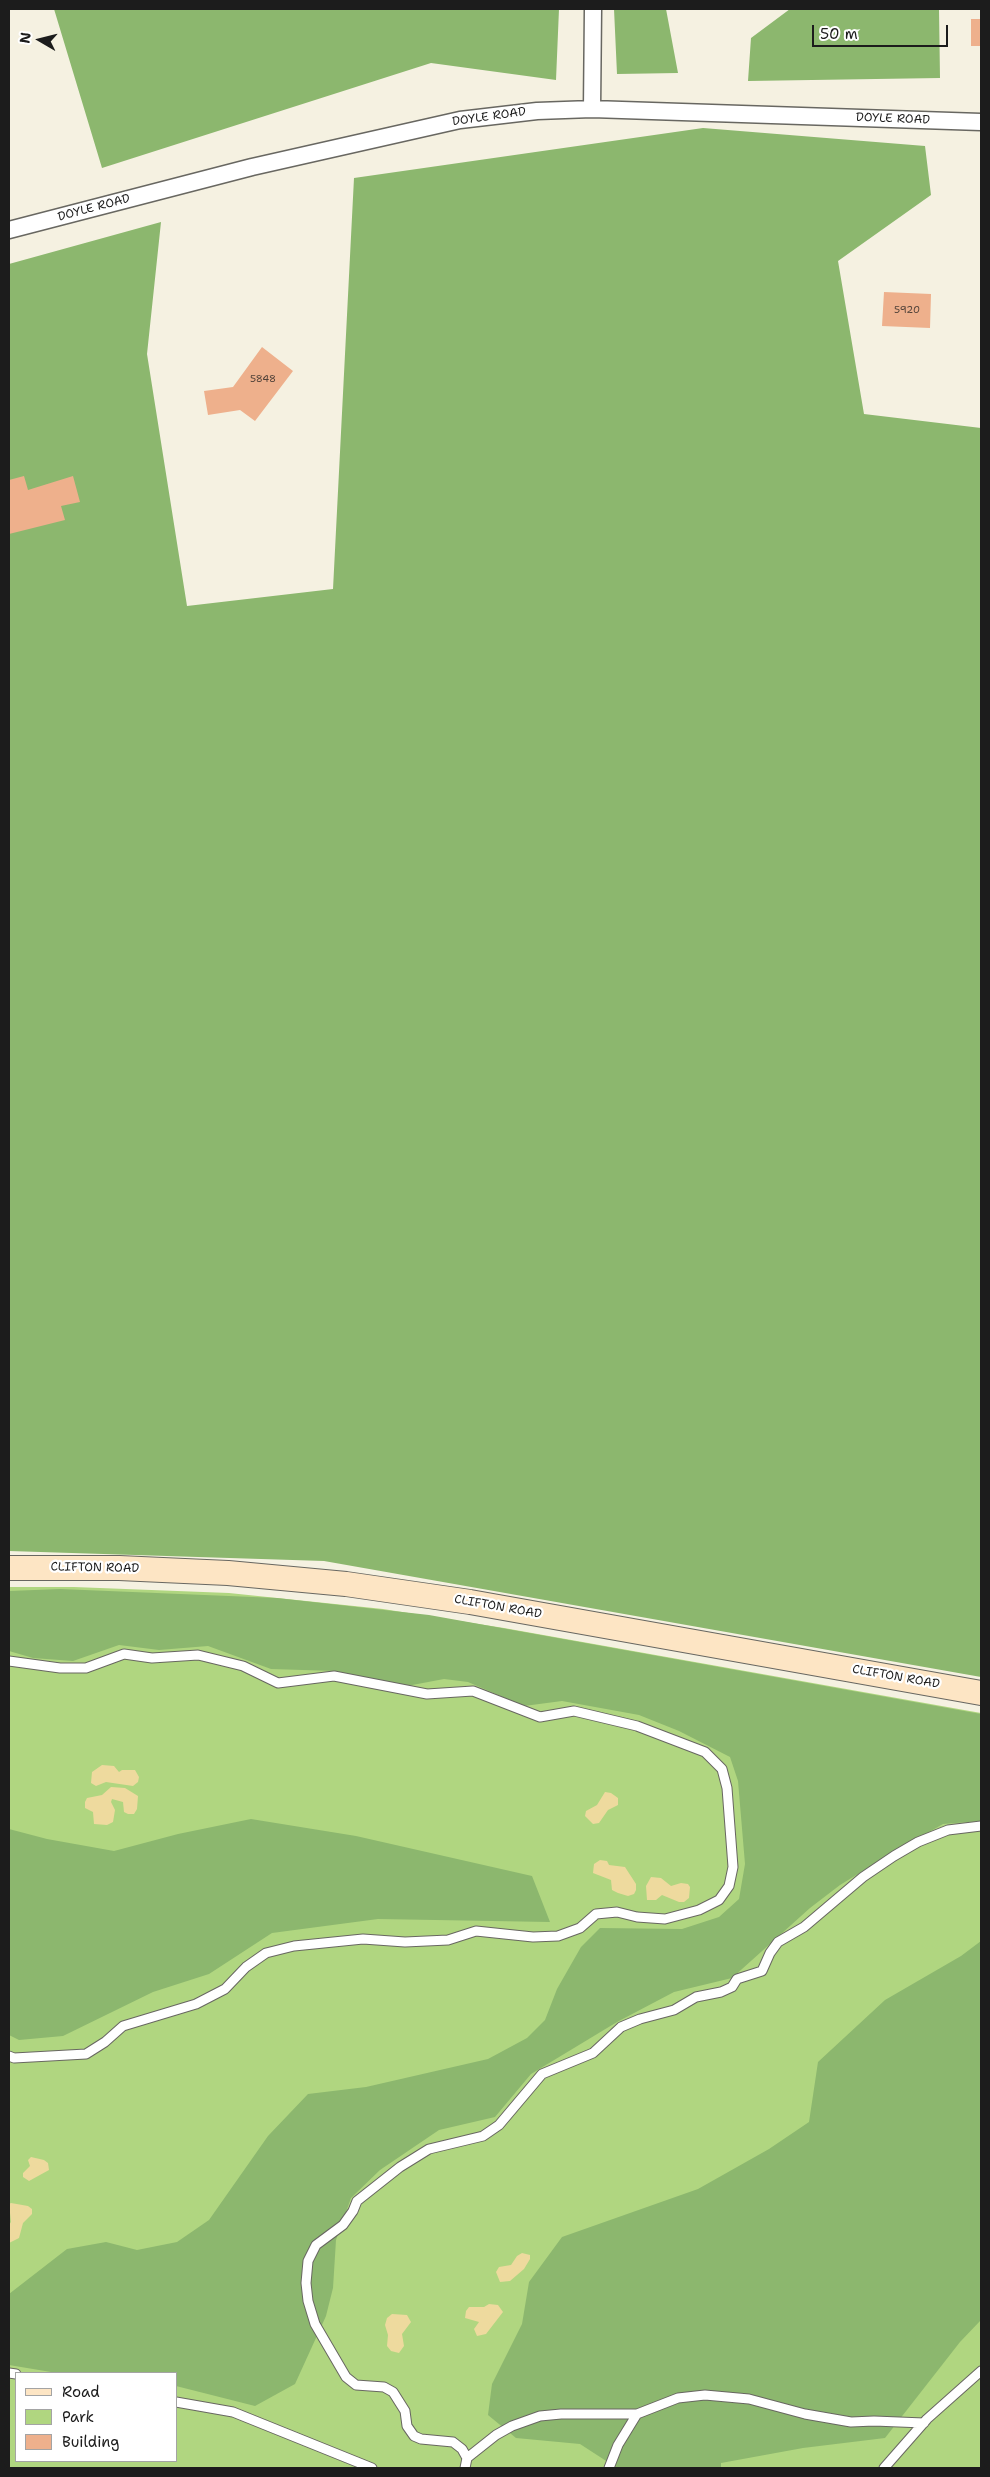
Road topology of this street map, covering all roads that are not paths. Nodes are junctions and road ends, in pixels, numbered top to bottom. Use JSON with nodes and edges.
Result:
{"nodes":[{"id":1,"x":593,"y":9,"type":"edge"},
{"id":2,"x":592,"y":109,"type":"junction"},
{"id":3,"x":981,"y":122,"type":"edge"},
{"id":4,"x":9,"y":230,"type":"edge"},
{"id":5,"x":9,"y":1568,"type":"edge"},
{"id":6,"x":9,"y":1661,"type":"edge"},
{"id":7,"x":981,"y":1692,"type":"edge"},
{"id":8,"x":981,"y":1826,"type":"edge"},
{"id":9,"x":9,"y":2056,"type":"edge"},
{"id":10,"x":981,"y":2371,"type":"edge"},
{"id":11,"x":178,"y":2402,"type":"edge"},
{"id":12,"x":638,"y":2414,"type":"junction"},
{"id":13,"x":924,"y":2423,"type":"junction"},
{"id":14,"x":466,"y":2458,"type":"junction"},
{"id":15,"x":372,"y":2468,"type":"edge"},
{"id":16,"x":465,"y":2468,"type":"edge"},
{"id":17,"x":608,"y":2468,"type":"edge"},
{"id":18,"x":884,"y":2468,"type":"edge"}],
"edges":[{"from":1,"to":2,"type":"street"},
{"from":2,"to":3,"type":"street","name":"DOYLE ROAD"},
{"from":2,"to":4,"type":"street","name":"DOYLE ROAD"},
{"from":5,"to":7,"type":"main road","name":"CLIFTON ROAD"},
{"from":6,"to":9,"type":"lane"},
{"from":8,"to":14,"type":"lane"},
{"from":10,"to":13,"type":"lane"},
{"from":11,"to":15,"type":"lane"},
{"from":12,"to":13,"type":"lane"},
{"from":12,"to":14,"type":"lane"},
{"from":12,"to":17,"type":"lane"},
{"from":13,"to":18,"type":"lane"},
{"from":14,"to":16,"type":"lane"}]}
